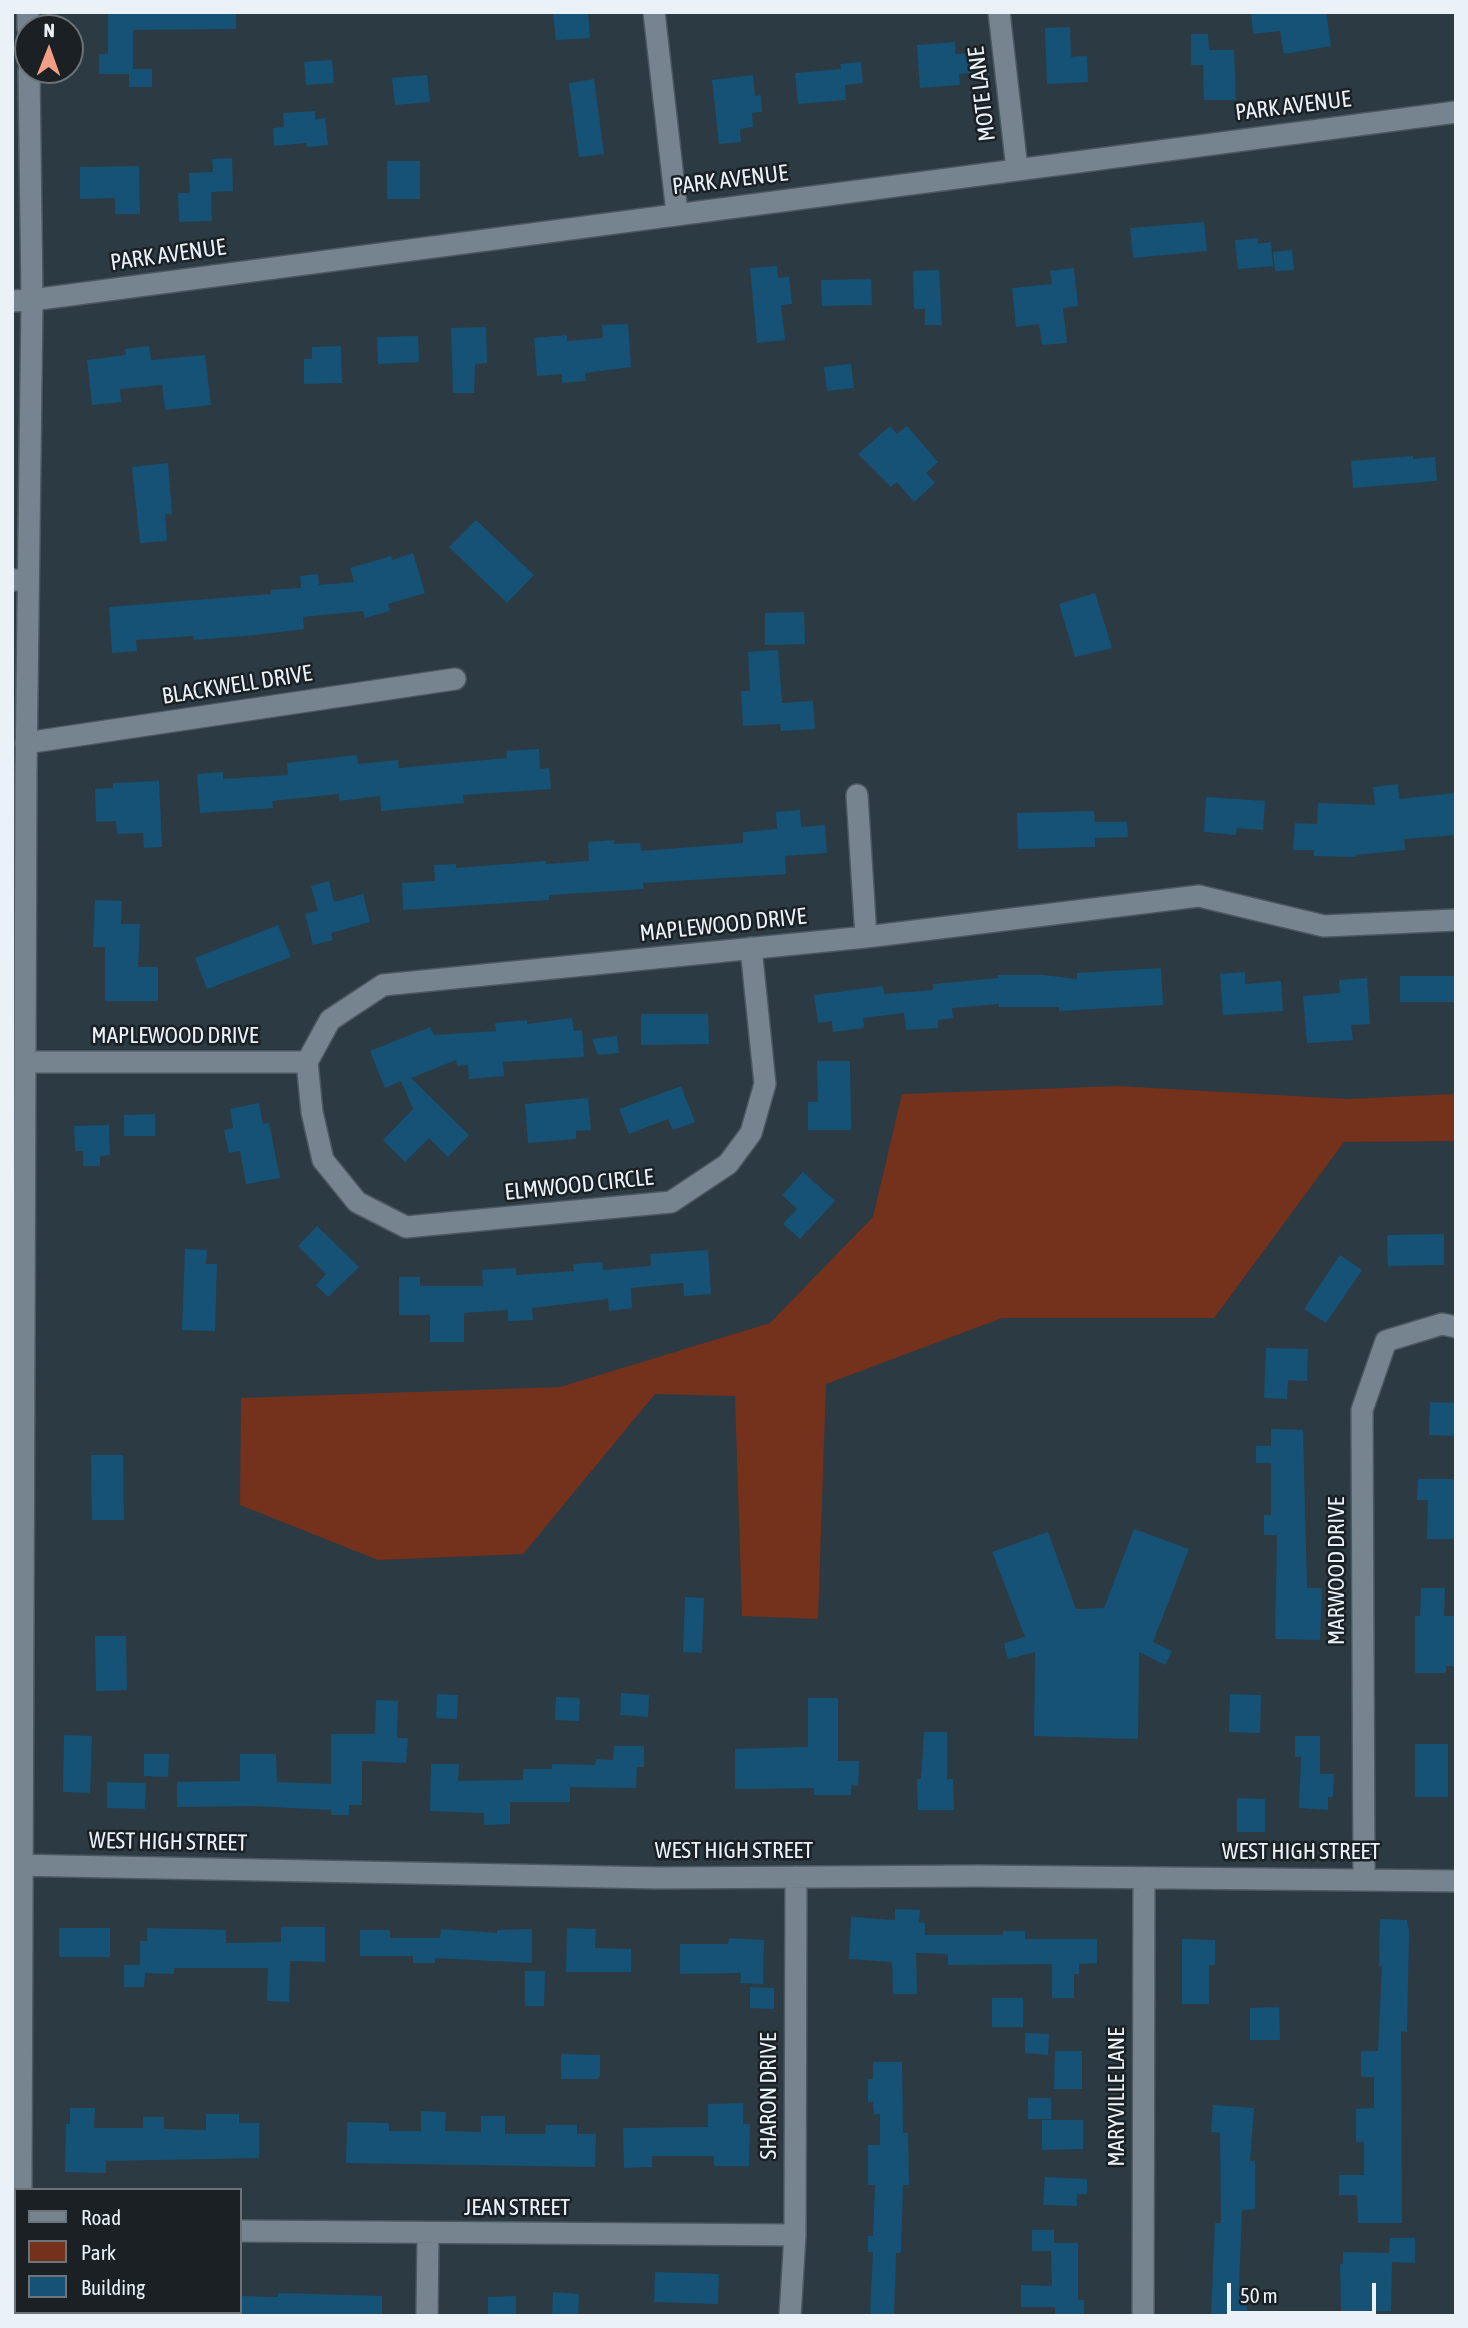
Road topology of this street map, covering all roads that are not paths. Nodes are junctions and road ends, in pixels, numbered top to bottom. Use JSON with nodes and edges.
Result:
{"nodes":[{"id":1,"x":654,"y":12,"type":"edge"},
{"id":2,"x":999,"y":12,"type":"edge"},
{"id":3,"x":29,"y":84,"type":"edge"},
{"id":4,"x":1456,"y":112,"type":"edge"},
{"id":5,"x":1017,"y":169,"type":"junction"},
{"id":6,"x":677,"y":213,"type":"junction"},
{"id":7,"x":22,"y":300,"type":"edge"},
{"id":8,"x":20,"y":580,"type":"edge"},
{"id":9,"x":456,"y":679,"type":"dead end"},
{"id":10,"x":26,"y":743,"type":"junction"},
{"id":11,"x":857,"y":796,"type":"dead end"},
{"id":12,"x":1456,"y":920,"type":"edge"},
{"id":13,"x":866,"y":937,"type":"junction"},
{"id":14,"x":19,"y":946,"type":"edge"},
{"id":15,"x":751,"y":948,"type":"junction"},
{"id":16,"x":19,"y":973,"type":"edge"},
{"id":17,"x":26,"y":1062,"type":"junction"},
{"id":18,"x":307,"y":1062,"type":"junction"},
{"id":19,"x":19,"y":1280,"type":"edge"},
{"id":20,"x":1456,"y":1327,"type":"edge"},
{"id":21,"x":17,"y":1865,"type":"edge"},
{"id":22,"x":796,"y":1877,"type":"junction"},
{"id":23,"x":1144,"y":1878,"type":"junction"},
{"id":24,"x":1364,"y":1878,"type":"junction"},
{"id":25,"x":1456,"y":1881,"type":"edge"},
{"id":26,"x":21,"y":2188,"type":"edge"},
{"id":27,"x":242,"y":2231,"type":"edge"},
{"id":28,"x":428,"y":2234,"type":"junction"},
{"id":29,"x":795,"y":2235,"type":"junction"},
{"id":30,"x":427,"y":2316,"type":"edge"},
{"id":31,"x":790,"y":2316,"type":"edge"},
{"id":32,"x":1143,"y":2316,"type":"edge"}],
"edges":[{"from":1,"to":6,"type":"street"},
{"from":2,"to":5,"type":"street","name":"MOTE LANE"},
{"from":3,"to":7,"type":"street"},
{"from":4,"to":5,"type":"street","name":"PARK AVENUE"},
{"from":5,"to":6,"type":"street","name":"PARK AVENUE"},
{"from":6,"to":7,"type":"street","name":"PARK AVENUE"},
{"from":7,"to":8,"type":"street"},
{"from":8,"to":10,"type":"street"},
{"from":9,"to":10,"type":"street","name":"BLACKWELL DRIVE"},
{"from":10,"to":14,"type":"street"},
{"from":11,"to":13,"type":"street"},
{"from":12,"to":13,"type":"street","name":"MAPLEWOOD DRIVE"},
{"from":13,"to":15,"type":"street","name":"MAPLEWOOD DRIVE"},
{"from":14,"to":16,"type":"street"},
{"from":15,"to":18,"type":"street","name":"MAPLEWOOD DRIVE"},
{"from":15,"to":18,"type":"street","name":"ELMWOOD CIRCLE"},
{"from":16,"to":17,"type":"street"},
{"from":17,"to":18,"type":"street","name":"MAPLEWOOD DRIVE"},
{"from":17,"to":19,"type":"street"},
{"from":19,"to":21,"type":"street"},
{"from":20,"to":24,"type":"street","name":"MARWOOD DRIVE"},
{"from":21,"to":22,"type":"street","name":"WEST HIGH STREET"},
{"from":21,"to":26,"type":"street"},
{"from":22,"to":23,"type":"street","name":"WEST HIGH STREET"},
{"from":22,"to":29,"type":"street","name":"SHARON DRIVE"},
{"from":23,"to":24,"type":"street","name":"WEST HIGH STREET"},
{"from":23,"to":32,"type":"street","name":"MARYVILLE LANE"},
{"from":24,"to":25,"type":"street","name":"WEST HIGH STREET"},
{"from":27,"to":28,"type":"street","name":"JEAN STREET"},
{"from":28,"to":29,"type":"street","name":"JEAN STREET"},
{"from":28,"to":30,"type":"street"},
{"from":29,"to":31,"type":"street","name":"SHARON DRIVE"}]}
